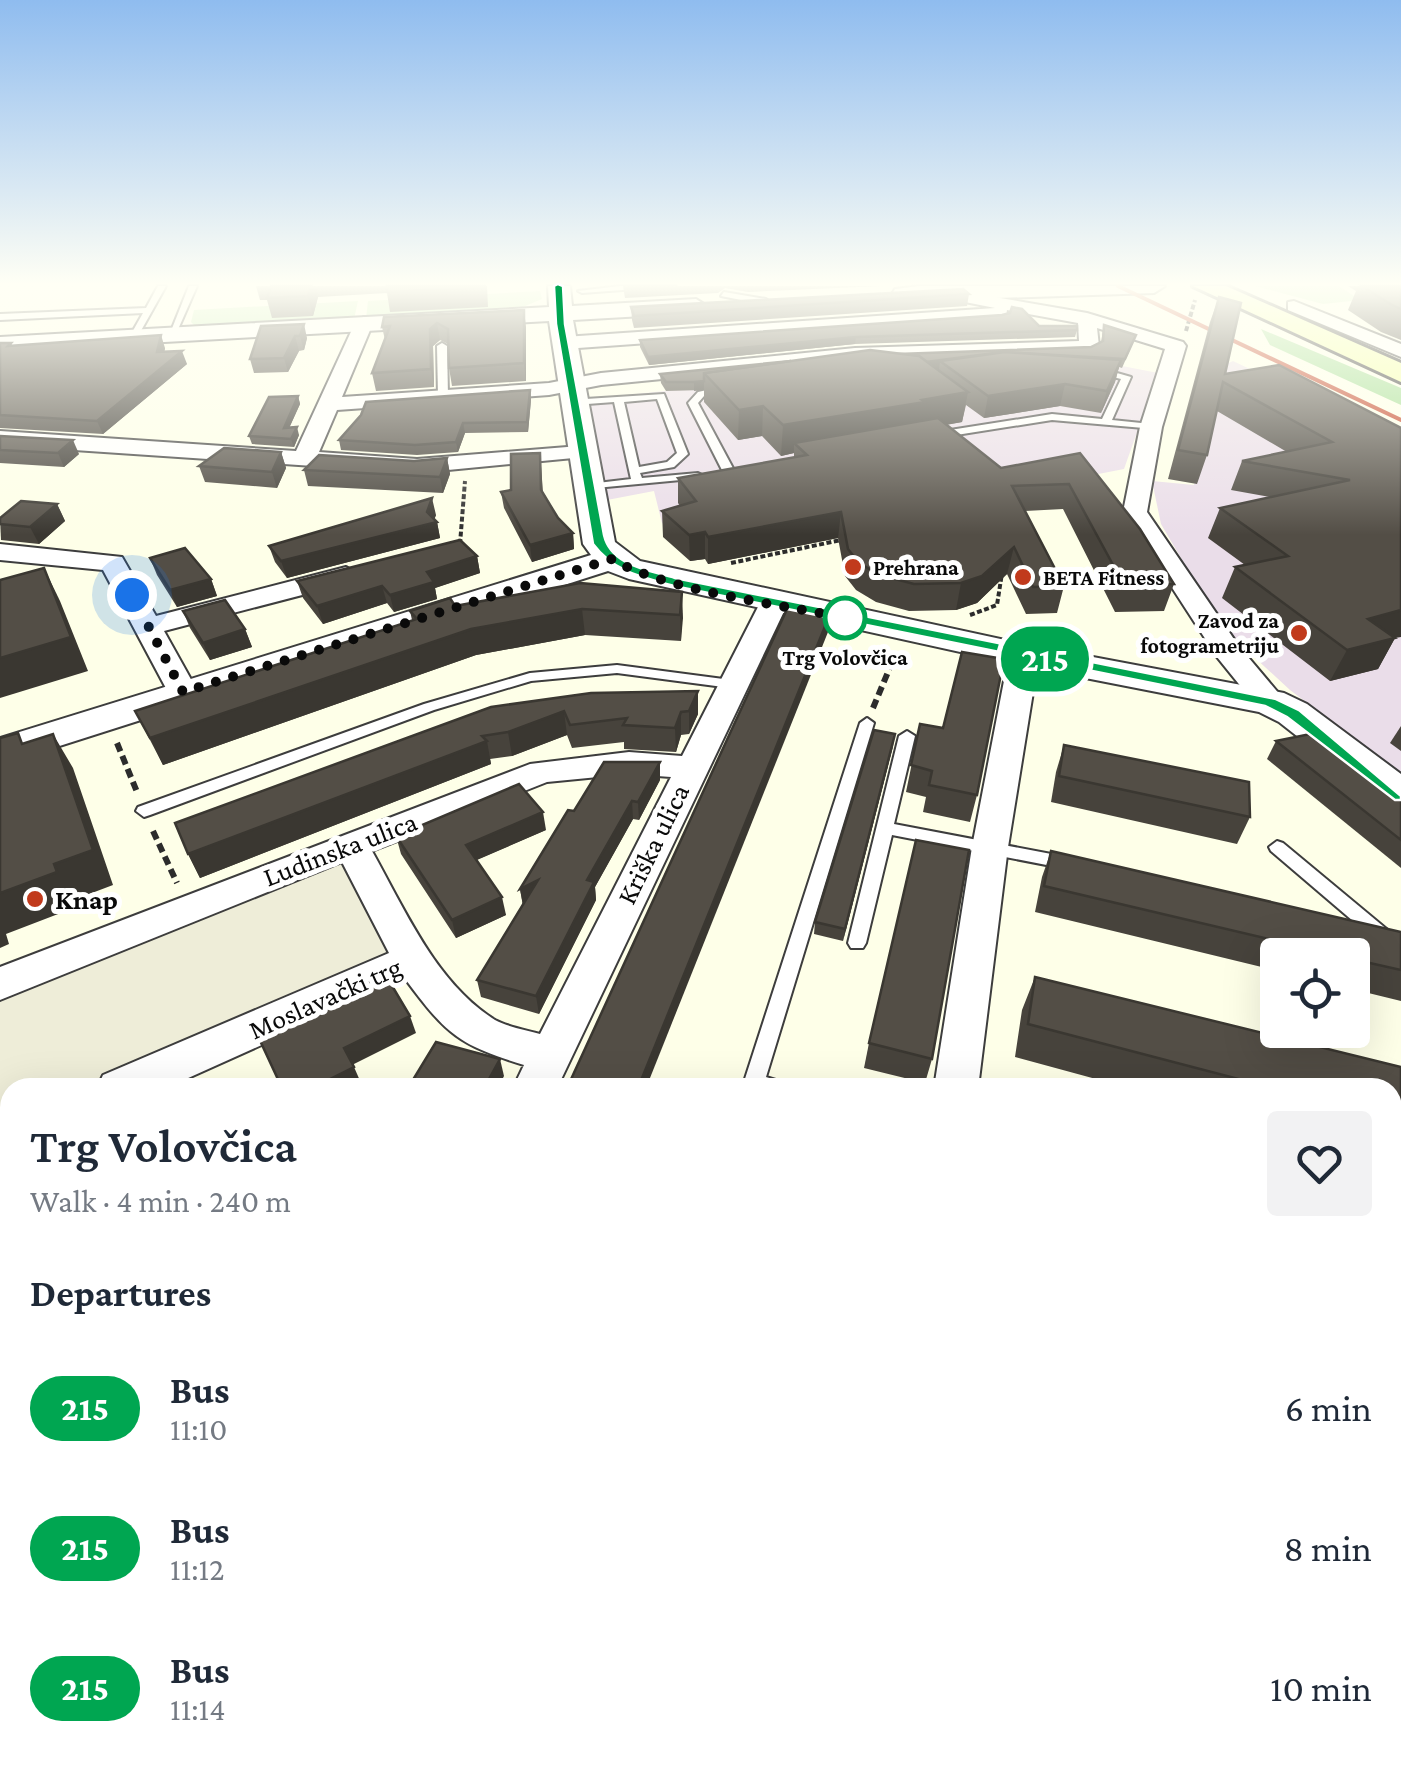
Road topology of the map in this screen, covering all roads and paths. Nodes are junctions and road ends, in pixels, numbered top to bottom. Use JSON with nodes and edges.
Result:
{"nodes":[{"id":1,"x":343,"y":369,"type":"edge"},
{"id":2,"x":442,"y":369,"type":"edge"},
{"id":3,"x":569,"y":369,"type":"edge"},
{"id":4,"x":754,"y":369,"type":"edge"},
{"id":5,"x":1169,"y":369,"type":"edge"},
{"id":6,"x":1087,"y":370,"type":"edge"},
{"id":7,"x":745,"y":386,"type":"edge"},
{"id":8,"x":573,"y":393,"type":"junction"},
{"id":9,"x":443,"y":396,"type":"junction"},
{"id":10,"x":618,"y":400,"type":"junction"},
{"id":11,"x":327,"y":404,"type":"junction"},
{"id":12,"x":969,"y":418,"type":"edge"},
{"id":13,"x":1106,"y":422,"type":"junction"},
{"id":14,"x":1151,"y":427,"type":"junction"},
{"id":15,"x":982,"y":428,"type":"junction"},
{"id":16,"x":922,"y":437,"type":"edge"},
{"id":17,"x":0,"y":438,"type":"edge"},
{"id":18,"x":584,"y":450,"type":"junction"},
{"id":19,"x":304,"y":460,"type":"junction"},
{"id":20,"x":466,"y":464,"type":"junction"},
{"id":21,"x":746,"y":468,"type":"edge"},
{"id":22,"x":729,"y":472,"type":"junction"},
{"id":23,"x":636,"y":477,"type":"junction"},
{"id":24,"x":590,"y":487,"type":"junction"},
{"id":25,"x":852,"y":538,"type":"edge"},
{"id":26,"x":460,"y":545,"type":"edge"},
{"id":27,"x":0,"y":552,"type":"edge"},
{"id":28,"x":612,"y":559,"type":"junction"},
{"id":29,"x":718,"y":565,"type":"dead end"},
{"id":30,"x":369,"y":569,"type":"edge"},
{"id":31,"x":1002,"y":572,"type":"edge"},
{"id":32,"x":774,"y":603,"type":"junction"},
{"id":33,"x":962,"y":616,"type":"dead end"},
{"id":34,"x":150,"y":626,"type":"junction"},
{"id":35,"x":904,"y":642,"type":"dead end"},
{"id":36,"x":1024,"y":655,"type":"junction"},
{"id":37,"x":731,"y":684,"type":"junction"},
{"id":38,"x":183,"y":692,"type":"junction"},
{"id":39,"x":1270,"y":702,"type":"junction"},
{"id":40,"x":867,"y":723,"type":"joint"},
{"id":41,"x":907,"y":736,"type":"dead end"},
{"id":42,"x":0,"y":752,"type":"edge"},
{"id":43,"x":691,"y":767,"type":"junction"},
{"id":44,"x":1401,"y":796,"type":"edge"},
{"id":45,"x":144,"y":811,"type":"dead end"},
{"id":46,"x":887,"y":828,"type":"junction"},
{"id":47,"x":351,"y":846,"type":"junction"},
{"id":48,"x":990,"y":847,"type":"junction"},
{"id":49,"x":1277,"y":847,"type":"dead end"},
{"id":50,"x":1085,"y":867,"type":"edge"},
{"id":51,"x":1333,"y":918,"type":"edge"},
{"id":52,"x":1372,"y":926,"type":"junction"},
{"id":53,"x":857,"y":944,"type":"dead end"},
{"id":54,"x":1401,"y":950,"type":"edge"},
{"id":55,"x":413,"y":960,"type":"junction"},
{"id":56,"x":0,"y":984,"type":"edge"},
{"id":57,"x":543,"y":1072,"type":"edge"},
{"id":58,"x":143,"y":1078,"type":"edge"},
{"id":59,"x":754,"y":1078,"type":"edge"},
{"id":60,"x":957,"y":1078,"type":"edge"}],
"edges":[{"from":1,"to":11,"type":"street"},
{"from":2,"to":9,"type":"lane"},
{"from":3,"to":8,"type":"street"},
{"from":4,"to":8,"type":"street"},
{"from":5,"to":14,"type":"street"},
{"from":6,"to":13,"type":"lane"},
{"from":7,"to":22,"type":"lane"},
{"from":8,"to":9,"type":"street"},
{"from":8,"to":10,"type":"lane"},
{"from":8,"to":18,"type":"street"},
{"from":9,"to":11,"type":"street"},
{"from":10,"to":23,"type":"lane"},
{"from":10,"to":23,"type":"lane"},
{"from":11,"to":19,"type":"street"},
{"from":12,"to":15,"type":"lane"},
{"from":13,"to":14,"type":"lane"},
{"from":13,"to":15,"type":"lane"},
{"from":14,"to":39,"type":"street"},
{"from":15,"to":16,"type":"lane"},
{"from":17,"to":19,"type":"street"},
{"from":18,"to":20,"type":"street"},
{"from":18,"to":24,"type":"street"},
{"from":19,"to":20,"type":"street"},
{"from":20,"to":26,"type":"path"},
{"from":21,"to":22,"type":"lane"},
{"from":22,"to":23,"type":"lane"},
{"from":23,"to":24,"type":"lane"},
{"from":24,"to":28,"type":"street"},
{"from":25,"to":29,"type":"path"},
{"from":27,"to":34,"type":"street"},
{"from":28,"to":32,"type":"street"},
{"from":28,"to":38,"type":"street"},
{"from":30,"to":34,"type":"street"},
{"from":31,"to":33,"type":"path"},
{"from":32,"to":36,"type":"street"},
{"from":32,"to":37,"type":"street","name":"Kriška ulica"},
{"from":34,"to":38,"type":"street"},
{"from":35,"to":40,"type":"path"},
{"from":36,"to":39,"type":"street"},
{"from":36,"to":48,"type":"street"},
{"from":37,"to":43,"type":"street","name":"Kriška ulica"},
{"from":37,"to":45,"type":"lane"},
{"from":38,"to":42,"type":"street"},
{"from":39,"to":44,"type":"street"},
{"from":40,"to":59,"type":"lane"},
{"from":41,"to":46,"type":"lane"},
{"from":43,"to":47,"type":"street","name":"Ludinska ulica"},
{"from":43,"to":57,"type":"street","name":"Kriška ulica"},
{"from":46,"to":48,"type":"lane"},
{"from":46,"to":53,"type":"lane"},
{"from":47,"to":55,"type":"street","name":"Moslavački trg"},
{"from":47,"to":56,"type":"street","name":"Ludinska ulica"},
{"from":48,"to":50,"type":"lane"},
{"from":48,"to":60,"type":"street"},
{"from":49,"to":52,"type":"lane"},
{"from":51,"to":52,"type":"lane"},
{"from":52,"to":54,"type":"lane"},
{"from":55,"to":57,"type":"street"},
{"from":55,"to":58,"type":"street","name":"Moslavački trg"}]}
